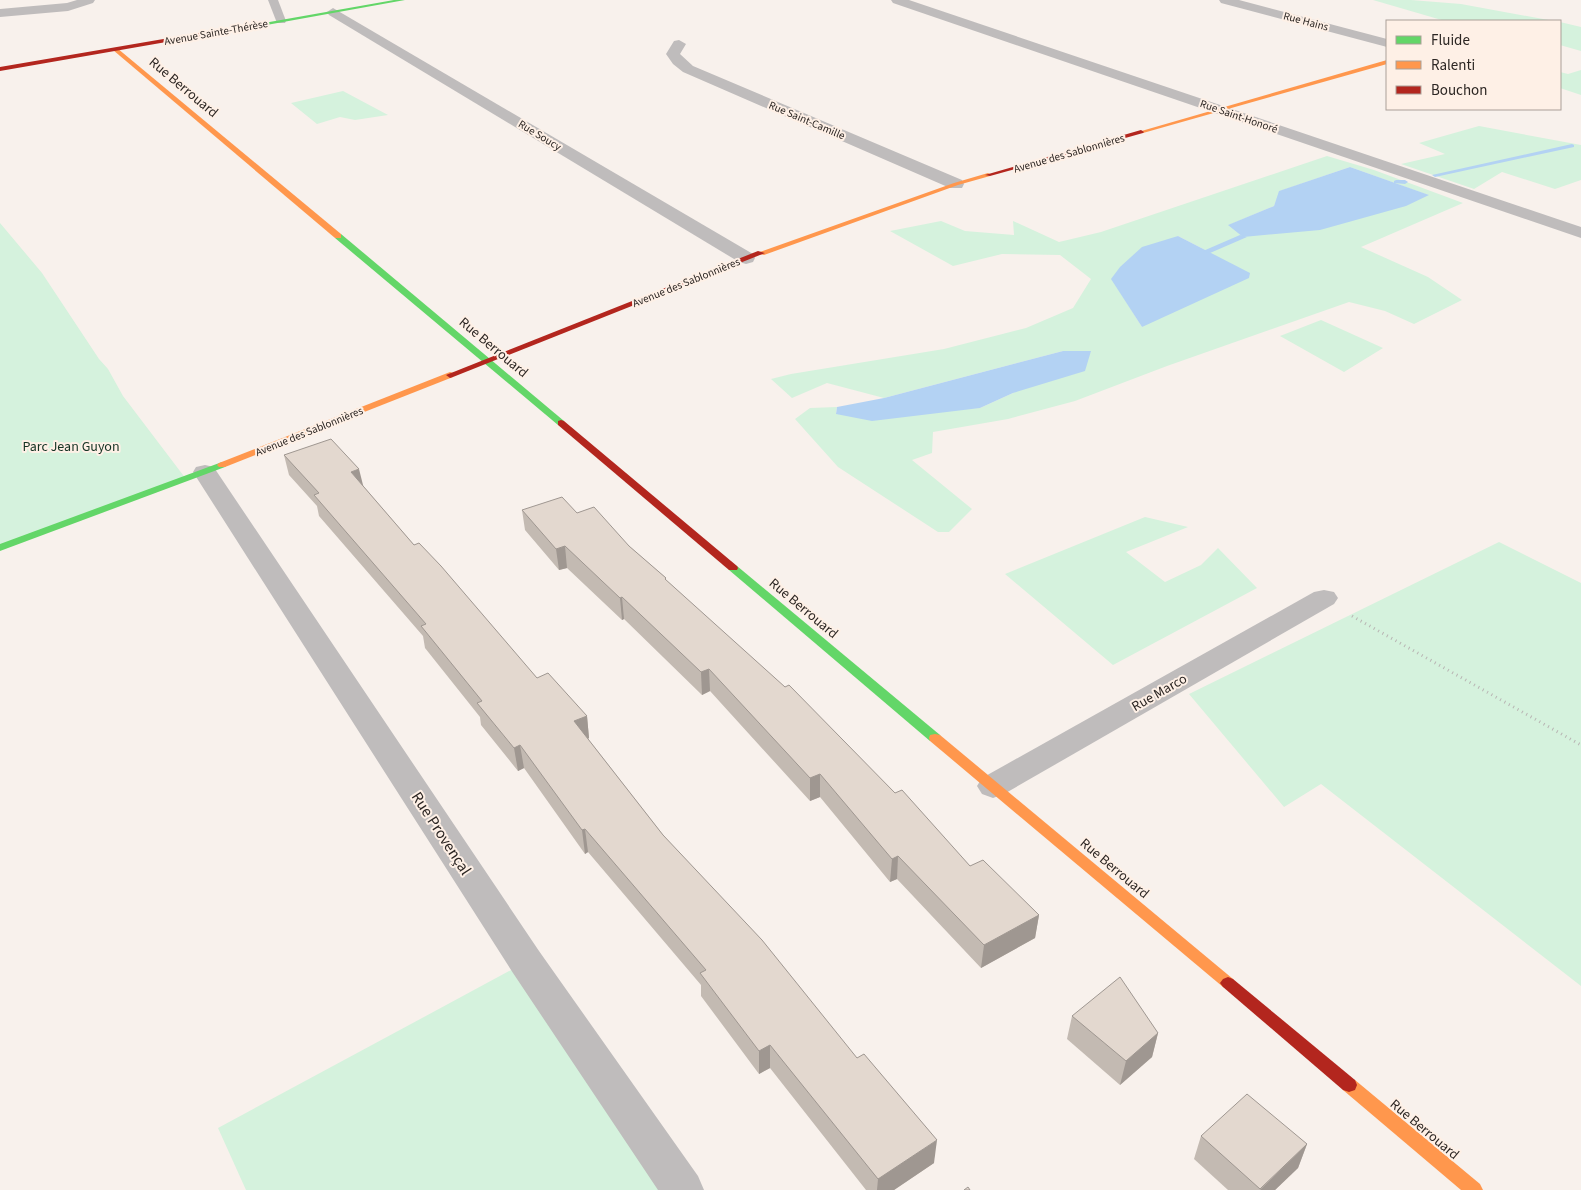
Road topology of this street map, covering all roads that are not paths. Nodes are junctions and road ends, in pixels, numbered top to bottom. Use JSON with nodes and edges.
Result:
{"nodes":[{"id":1,"x":89,"y":0,"type":"edge"},
{"id":2,"x":273,"y":0,"type":"edge"},
{"id":3,"x":403,"y":0,"type":"edge"},
{"id":4,"x":897,"y":0,"type":"edge"},
{"id":5,"x":1226,"y":0,"type":"edge"},
{"id":6,"x":333,"y":12,"type":"junction"},
{"id":7,"x":0,"y":13,"type":"edge"},
{"id":8,"x":281,"y":21,"type":"junction"},
{"id":9,"x":1386,"y":43,"type":"edge"},
{"id":10,"x":679,"y":44,"type":"dead end"},
{"id":11,"x":115,"y":49,"type":"junction"},
{"id":12,"x":1386,"y":62,"type":"edge"},
{"id":13,"x":0,"y":69,"type":"edge"},
{"id":14,"x":1223,"y":110,"type":"junction"},
{"id":15,"x":956,"y":184,"type":"junction"},
{"id":16,"x":1581,"y":233,"type":"edge"},
{"id":17,"x":746,"y":258,"type":"junction"},
{"id":18,"x":487,"y":361,"type":"junction"},
{"id":19,"x":206,"y":472,"type":"junction"},
{"id":20,"x":0,"y":548,"type":"edge"},
{"id":21,"x":1324,"y":598,"type":"road end"},
{"id":22,"x":993,"y":786,"type":"junction"},
{"id":23,"x":683,"y":1190,"type":"edge"},
{"id":24,"x":1474,"y":1190,"type":"edge"}],
"edges":[{"from":1,"to":7,"type":"street"},
{"from":2,"to":8,"type":"lane"},
{"from":3,"to":6,"type":"street","name":"Avenue Sainte-Thérèse"},
{"from":4,"to":14,"type":"street","name":"Rue Saint-Honoré"},
{"from":5,"to":9,"type":"street","name":"Rue Hains"},
{"from":6,"to":8,"type":"street","name":"Avenue Sainte-Thérèse"},
{"from":6,"to":17,"type":"street","name":"Rue Soucy"},
{"from":8,"to":11,"type":"street","name":"Avenue Sainte-Thérèse"},
{"from":10,"to":15,"type":"street","name":"Rue Saint-Camille"},
{"from":11,"to":13,"type":"street","name":"Avenue Sainte-Thérèse"},
{"from":11,"to":18,"type":"street","name":"Rue Berrouard"},
{"from":12,"to":14,"type":"street","name":"Avenue des Sablonnières"},
{"from":14,"to":15,"type":"street","name":"Avenue des Sablonnières"},
{"from":14,"to":16,"type":"street","name":"Rue Saint-Honoré"},
{"from":15,"to":17,"type":"street","name":"Avenue des Sablonnières"},
{"from":17,"to":18,"type":"street","name":"Avenue des Sablonnières"},
{"from":18,"to":19,"type":"street","name":"Avenue des Sablonnières"},
{"from":18,"to":22,"type":"street","name":"Rue Berrouard"},
{"from":19,"to":20,"type":"street","name":"Avenue des Sablonnières"},
{"from":19,"to":23,"type":"street","name":"Rue Provençal"},
{"from":21,"to":22,"type":"street","name":"Rue Marco"},
{"from":22,"to":24,"type":"street","name":"Rue Berrouard"}]}
